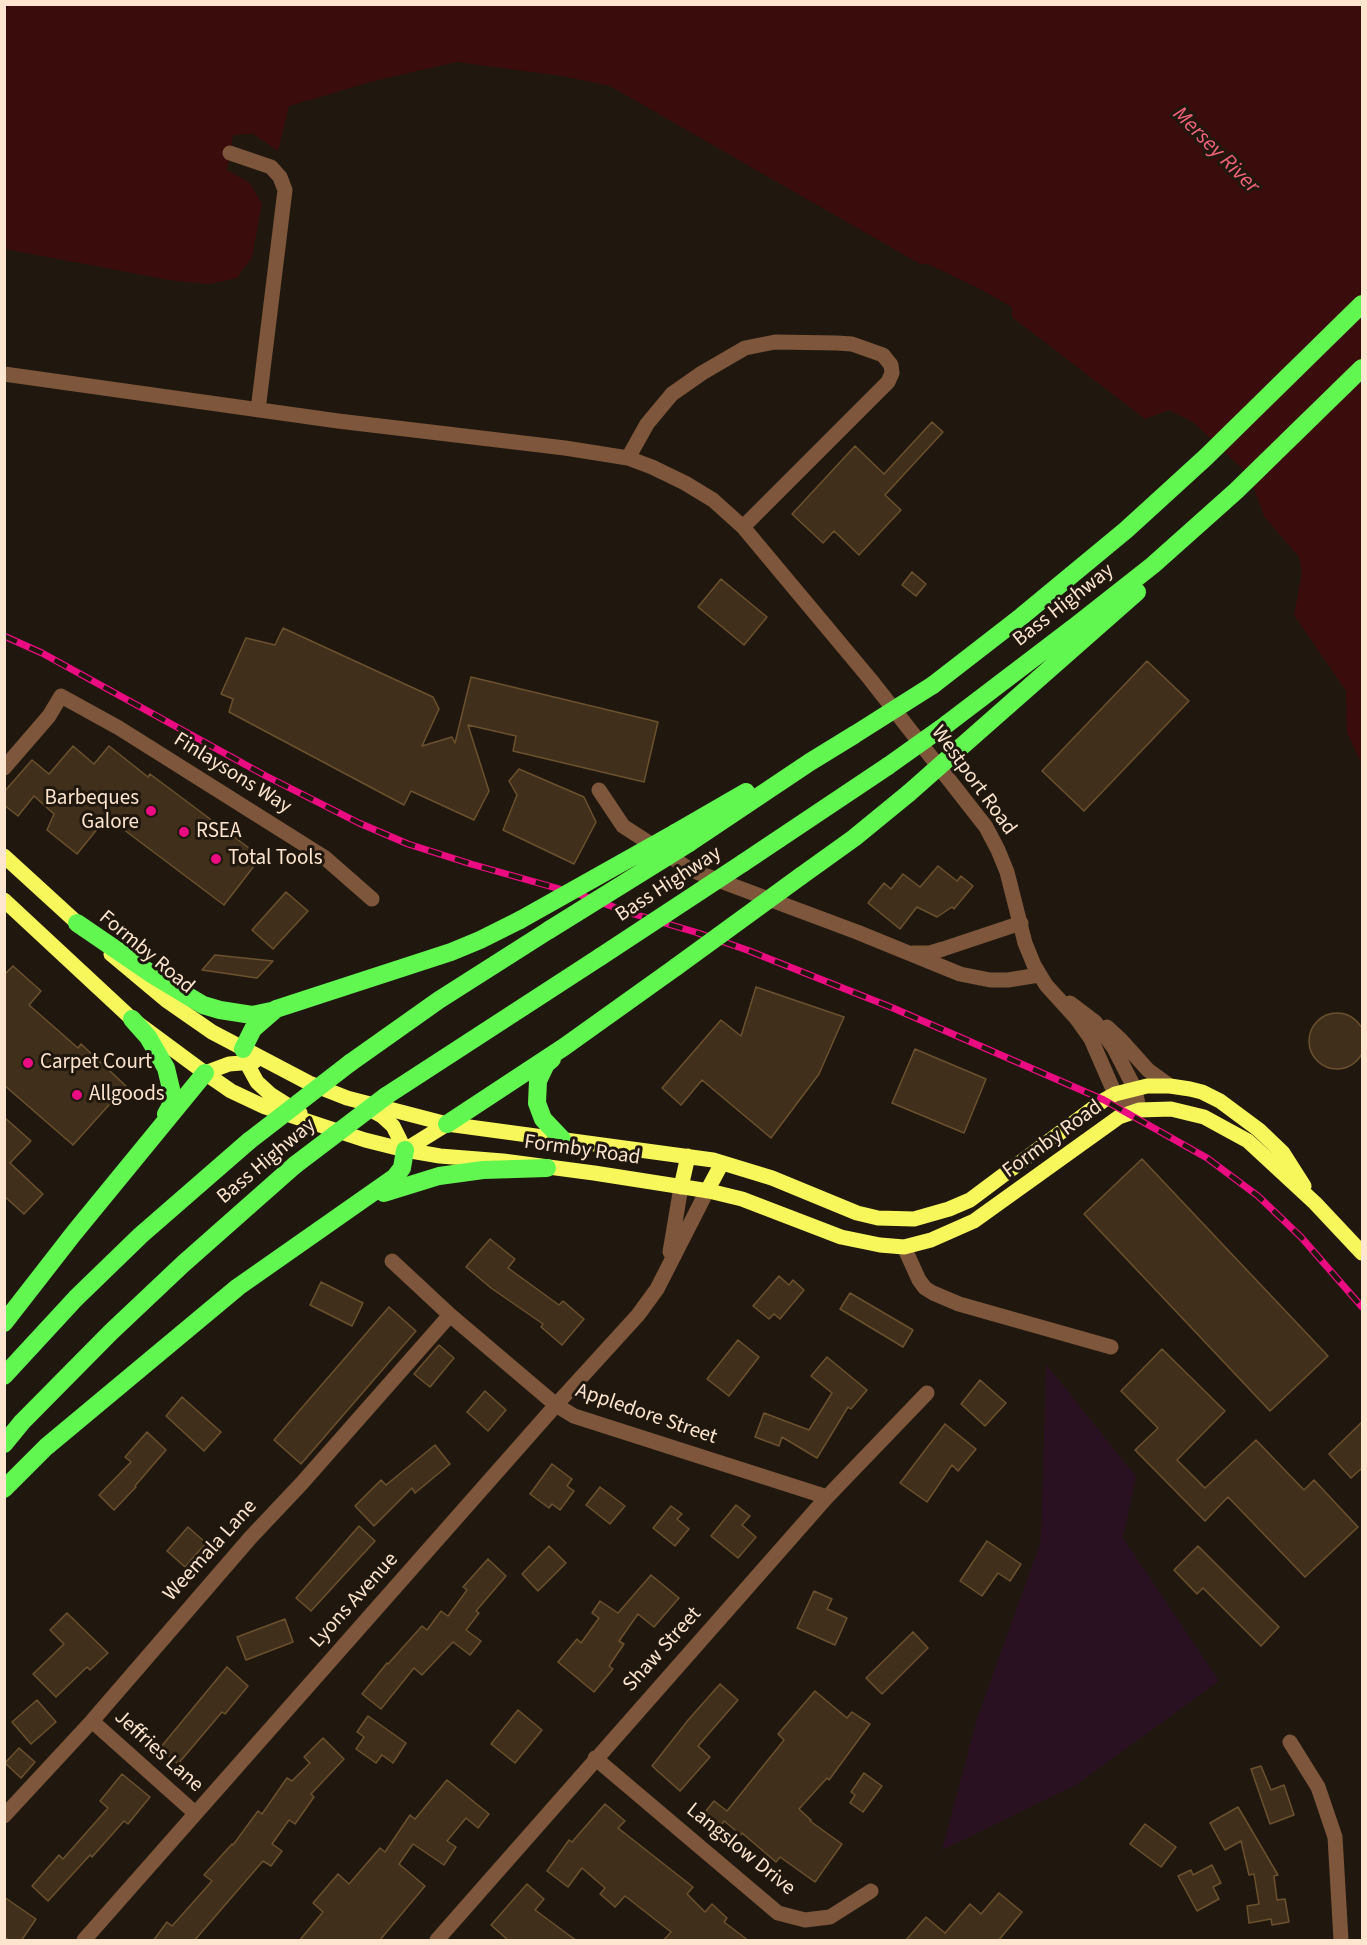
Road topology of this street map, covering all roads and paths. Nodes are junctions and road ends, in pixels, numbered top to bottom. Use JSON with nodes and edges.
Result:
{"nodes":[{"id":1,"x":230,"y":153,"type":"dead end"},
{"id":2,"x":1362,"y":304,"type":"edge"},
{"id":3,"x":1362,"y":368,"type":"edge"},
{"id":4,"x":4,"y":374,"type":"edge"},
{"id":5,"x":258,"y":410,"type":"junction"},
{"id":6,"x":628,"y":458,"type":"junction"},
{"id":7,"x":1236,"y":490,"type":"junction"},
{"id":8,"x":743,"y":527,"type":"junction"},
{"id":9,"x":4,"y":768,"type":"edge"},
{"id":10,"x":599,"y":790,"type":"dead end"},
{"id":11,"x":682,"y":838,"type":"junction"},
{"id":12,"x":4,"y":856,"type":"edge"},
{"id":13,"x":372,"y":899,"type":"dead end"},
{"id":14,"x":4,"y":900,"type":"edge"},
{"id":15,"x":77,"y":923,"type":"junction"},
{"id":16,"x":1021,"y":923,"type":"junction"},
{"id":17,"x":907,"y":953,"type":"junction"},
{"id":18,"x":1043,"y":980,"type":"junction"},
{"id":19,"x":276,"y":1009,"type":"junction"},
{"id":20,"x":1084,"y":1013,"type":"junction"},
{"id":21,"x":132,"y":1019,"type":"junction"},
{"id":22,"x":564,"y":1047,"type":"junction"},
{"id":23,"x":245,"y":1055,"type":"junction"},
{"id":24,"x":205,"y":1073,"type":"junction"},
{"id":25,"x":1170,"y":1086,"type":"junction"},
{"id":26,"x":1135,"y":1089,"type":"junction"},
{"id":27,"x":1115,"y":1094,"type":"junction"},
{"id":28,"x":347,"y":1098,"type":"junction"},
{"id":29,"x":1137,"y":1111,"type":"junction"},
{"id":30,"x":318,"y":1125,"type":"junction"},
{"id":31,"x":447,"y":1125,"type":"junction"},
{"id":32,"x":156,"y":1131,"type":"junction"},
{"id":33,"x":562,"y":1139,"type":"junction"},
{"id":34,"x":405,"y":1150,"type":"junction"},
{"id":35,"x":688,"y":1156,"type":"junction"},
{"id":36,"x":722,"y":1163,"type":"junction"},
{"id":37,"x":548,"y":1168,"type":"junction"},
{"id":38,"x":681,"y":1187,"type":"junction"},
{"id":39,"x":707,"y":1191,"type":"junction"},
{"id":40,"x":1315,"y":1203,"type":"junction"},
{"id":41,"x":346,"y":1213,"type":"junction"},
{"id":42,"x":900,"y":1220,"type":"junction"},
{"id":43,"x":904,"y":1247,"type":"junction"},
{"id":44,"x":1362,"y":1253,"type":"edge"},
{"id":45,"x":392,"y":1261,"type":"dead end"},
{"id":46,"x":657,"y":1289,"type":"junction"},
{"id":47,"x":450,"y":1315,"type":"junction"},
{"id":48,"x":4,"y":1323,"type":"edge"},
{"id":49,"x":1111,"y":1347,"type":"dead end"},
{"id":50,"x":4,"y":1376,"type":"edge"},
{"id":51,"x":927,"y":1393,"type":"dead end"},
{"id":52,"x":556,"y":1405,"type":"junction"},
{"id":53,"x":4,"y":1444,"type":"edge"},
{"id":54,"x":4,"y":1489,"type":"edge"},
{"id":55,"x":827,"y":1497,"type":"junction"},
{"id":56,"x":92,"y":1721,"type":"junction"},
{"id":57,"x":1290,"y":1742,"type":"dead end"},
{"id":58,"x":595,"y":1758,"type":"junction"},
{"id":59,"x":195,"y":1813,"type":"junction"},
{"id":60,"x":4,"y":1816,"type":"edge"},
{"id":61,"x":871,"y":1891,"type":"dead end"},
{"id":62,"x":441,"y":1939,"type":"edge"},
{"id":63,"x":84,"y":1941,"type":"edge"},
{"id":64,"x":1341,"y":1941,"type":"edge"}],
"edges":[{"from":1,"to":5,"type":"street"},
{"from":2,"to":11,"type":"highway","name":"Bass Highway","bridge":true},
{"from":3,"to":7,"type":"highway","name":"Bass Highway"},
{"from":4,"to":5,"type":"street","name":"Westport Road"},
{"from":5,"to":6,"type":"street","name":"Westport Road"},
{"from":6,"to":8,"type":"street","name":"Westport Road"},
{"from":6,"to":8,"type":"street"},
{"from":7,"to":22,"type":"highway","bridge":true},
{"from":7,"to":53,"type":"highway","name":"Bass Highway","bridge":true},
{"from":8,"to":16,"type":"street","name":"Westport Road"},
{"from":9,"to":13,"type":"street","name":"Finlaysons Way"},
{"from":10,"to":17,"type":"street"},
{"from":11,"to":19,"type":"highway","bridge":true},
{"from":11,"to":50,"type":"highway","name":"Bass Highway","bridge":true},
{"from":12,"to":15,"type":"main road","name":"Formby Road"},
{"from":14,"to":21,"type":"main road","name":"Formby Road"},
{"from":15,"to":19,"type":"highway"},
{"from":15,"to":23,"type":"main road","name":"Formby Road"},
{"from":16,"to":17,"type":"street"},
{"from":16,"to":18,"type":"street","name":"Westport Road"},
{"from":17,"to":18,"type":"street"},
{"from":18,"to":20,"type":"street"},
{"from":18,"to":27,"type":"street","name":"Westport Road"},
{"from":19,"to":23,"type":"highway"},
{"from":20,"to":25,"type":"street"},
{"from":20,"to":26,"type":"street"},
{"from":21,"to":24,"type":"main road","name":"Formby Road"},
{"from":21,"to":32,"type":"highway"},
{"from":22,"to":31,"type":"highway"},
{"from":22,"to":33,"type":"highway"},
{"from":23,"to":24,"type":"main road"},
{"from":23,"to":28,"type":"main road","name":"Formby Road"},
{"from":23,"to":30,"type":"main road"},
{"from":24,"to":30,"type":"main road","name":"Formby Road"},
{"from":24,"to":32,"type":"highway"},
{"from":25,"to":26,"type":"main road","name":"Formby Road"},
{"from":25,"to":40,"type":"main road","name":"Formby Road"},
{"from":26,"to":27,"type":"main road","name":"Formby Road"},
{"from":26,"to":29,"type":"street"},
{"from":27,"to":29,"type":"street"},
{"from":27,"to":42,"type":"main road","name":"Formby Road"},
{"from":28,"to":31,"type":"main road","name":"Formby Road"},
{"from":28,"to":34,"type":"main road"},
{"from":29,"to":40,"type":"main road","name":"Formby Road"},
{"from":29,"to":43,"type":"main road","name":"Formby Road"},
{"from":30,"to":34,"type":"main road","name":"Formby Road"},
{"from":31,"to":33,"type":"main road","name":"Formby Road"},
{"from":31,"to":34,"type":"main road"},
{"from":32,"to":48,"type":"highway"},
{"from":33,"to":35,"type":"main road","name":"Formby Road"},
{"from":34,"to":37,"type":"main road","name":"Formby Road"},
{"from":34,"to":41,"type":"highway"},
{"from":35,"to":36,"type":"main road","name":"Formby Road"},
{"from":35,"to":38,"type":"main road"},
{"from":36,"to":39,"type":"main road"},
{"from":36,"to":42,"type":"main road","name":"Formby Road"},
{"from":37,"to":38,"type":"main road","name":"Formby Road"},
{"from":37,"to":41,"type":"highway"},
{"from":38,"to":39,"type":"main road","name":"Formby Road"},
{"from":38,"to":46,"type":"street","name":"Lyons Avenue"},
{"from":39,"to":43,"type":"main road","name":"Formby Road"},
{"from":39,"to":46,"type":"street","name":"Lyons Avenue"},
{"from":40,"to":44,"type":"main road"},
{"from":41,"to":54,"type":"highway"},
{"from":42,"to":43,"type":"main road"},
{"from":43,"to":49,"type":"street"},
{"from":45,"to":47,"type":"street","name":"Appledore Street"},
{"from":46,"to":52,"type":"street","name":"Lyons Avenue"},
{"from":47,"to":52,"type":"street","name":"Appledore Street"},
{"from":47,"to":56,"type":"street","name":"Weemala Lane"},
{"from":51,"to":55,"type":"street","name":"Shaw Street"},
{"from":52,"to":55,"type":"street","name":"Appledore Street"},
{"from":52,"to":59,"type":"street","name":"Lyons Avenue"},
{"from":55,"to":58,"type":"street","name":"Shaw Street"},
{"from":56,"to":59,"type":"street","name":"Jeffries Lane"},
{"from":56,"to":60,"type":"street","name":"Weemala Lane"},
{"from":57,"to":64,"type":"street"},
{"from":58,"to":61,"type":"street","name":"Langslow Drive"},
{"from":58,"to":62,"type":"street","name":"Shaw Street"},
{"from":59,"to":63,"type":"street","name":"Lyons Avenue"}]}
